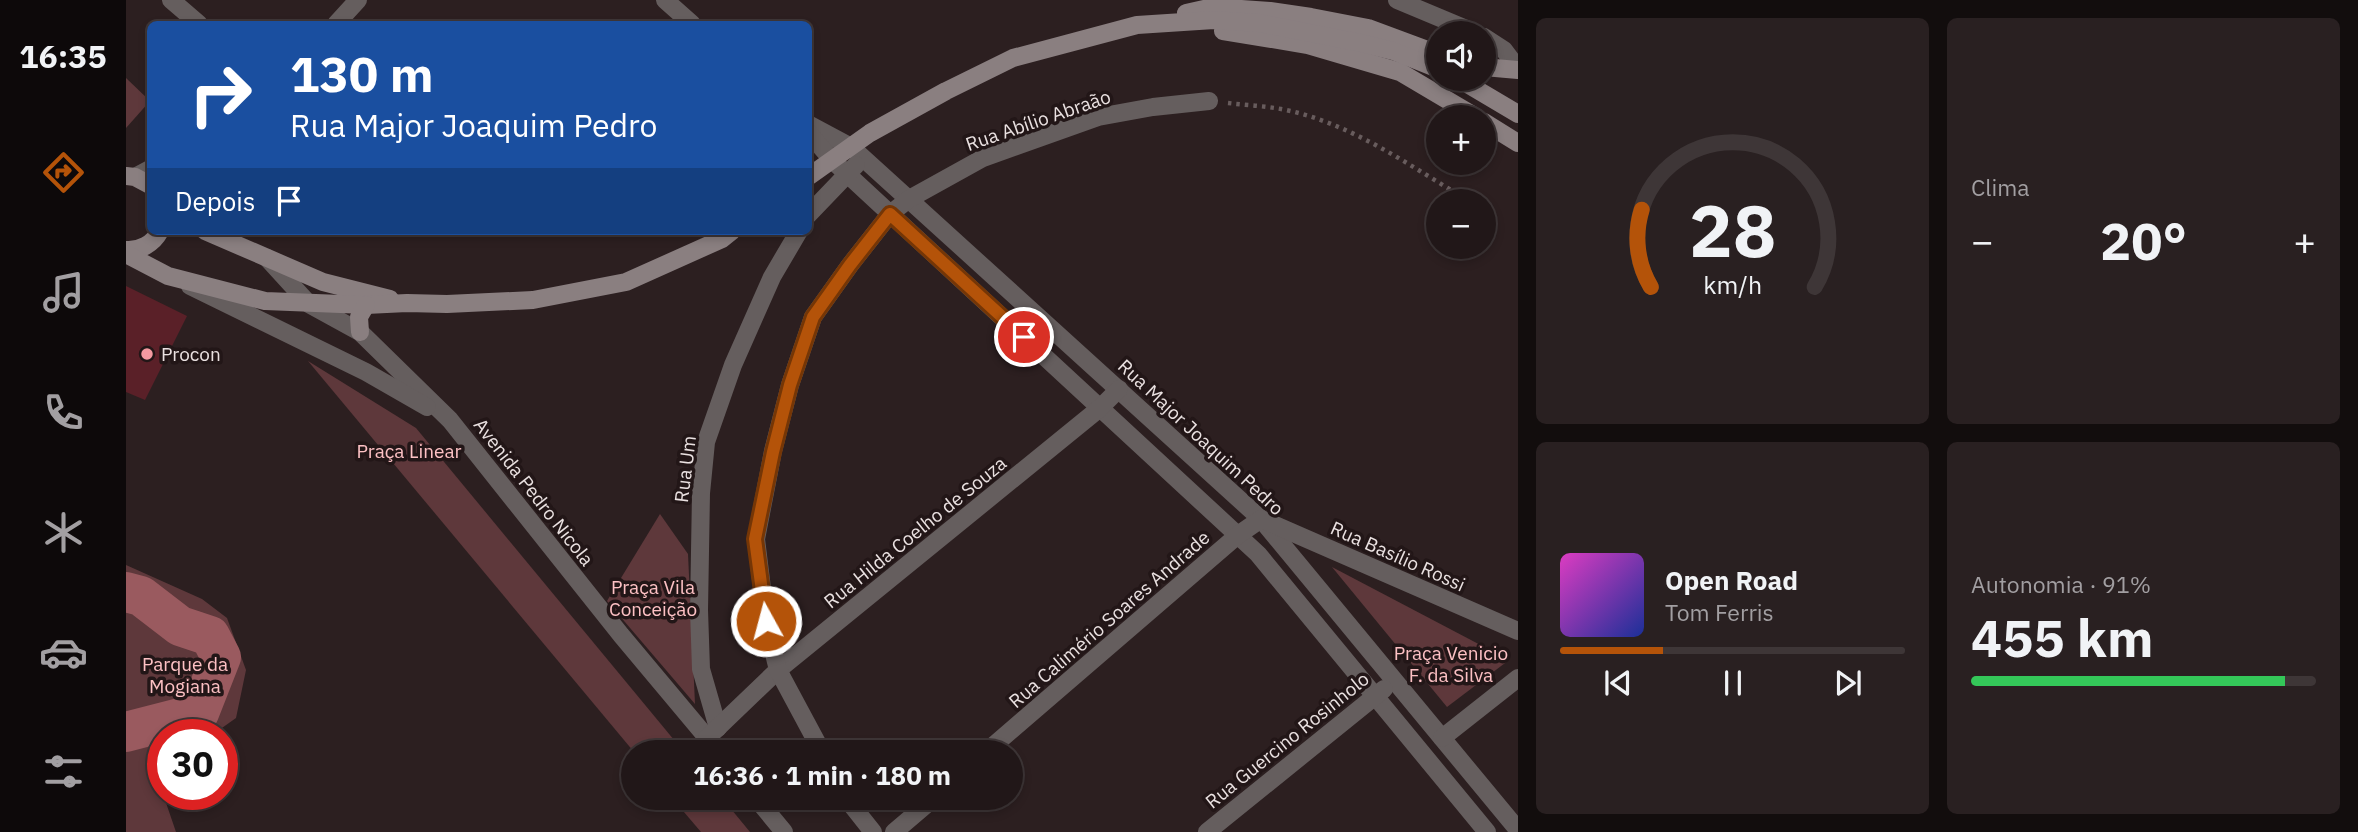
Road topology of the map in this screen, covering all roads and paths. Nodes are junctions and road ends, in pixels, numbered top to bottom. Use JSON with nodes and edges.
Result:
{"nodes":[{"id":1,"x":171,"y":0,"type":"edge"},
{"id":2,"x":358,"y":0,"type":"edge"},
{"id":3,"x":665,"y":0,"type":"edge"},
{"id":4,"x":1397,"y":0,"type":"edge"},
{"id":5,"x":196,"y":21,"type":"edge"},
{"id":6,"x":339,"y":21,"type":"edge"},
{"id":7,"x":689,"y":21,"type":"edge"},
{"id":8,"x":1447,"y":21,"type":"edge"},
{"id":9,"x":1164,"y":23,"type":"junction"},
{"id":10,"x":1496,"y":45,"type":"edge"},
{"id":11,"x":1426,"y":50,"type":"edge"},
{"id":12,"x":1426,"y":64,"type":"edge"},
{"id":13,"x":1496,"y":68,"type":"edge"},
{"id":14,"x":1518,"y":70,"type":"edge"},
{"id":15,"x":1479,"y":91,"type":"edge"},
{"id":16,"x":1209,"y":101,"type":"joint"},
{"id":17,"x":1456,"y":105,"type":"edge"},
{"id":18,"x":1518,"y":114,"type":"edge"},
{"id":19,"x":812,"y":126,"type":"edge"},
{"id":20,"x":1496,"y":129,"type":"edge"},
{"id":21,"x":812,"y":137,"type":"edge"},
{"id":22,"x":1518,"y":143,"type":"edge"},
{"id":23,"x":857,"y":152,"type":"junction"},
{"id":24,"x":832,"y":160,"type":"junction"},
{"id":25,"x":846,"y":173,"type":"junction"},
{"id":26,"x":812,"y":174,"type":"edge"},
{"id":27,"x":1449,"y":189,"type":"edge"},
{"id":28,"x":909,"y":199,"type":"junction"},
{"id":29,"x":812,"y":211,"type":"edge"},
{"id":30,"x":890,"y":214,"type":"junction"},
{"id":31,"x":157,"y":235,"type":"edge"},
{"id":32,"x":214,"y":235,"type":"edge"},
{"id":33,"x":728,"y":235,"type":"edge"},
{"id":34,"x":797,"y":235,"type":"edge"},
{"id":35,"x":126,"y":252,"type":"edge"},
{"id":36,"x":267,"y":258,"type":"junction"},
{"id":37,"x":168,"y":276,"type":"junction"},
{"id":38,"x":407,"y":303,"type":"junction"},
{"id":39,"x":309,"y":304,"type":"junction"},
{"id":40,"x":366,"y":305,"type":"junction"},
{"id":41,"x":360,"y":332,"type":"junction"},
{"id":42,"x":1119,"y":389,"type":"junction"},
{"id":43,"x":1100,"y":408,"type":"junction"},
{"id":44,"x":450,"y":420,"type":"junction"},
{"id":45,"x":1261,"y":519,"type":"junction"},
{"id":46,"x":1238,"y":536,"type":"junction"},
{"id":47,"x":1518,"y":631,"type":"edge"},
{"id":48,"x":778,"y":670,"type":"junction"},
{"id":49,"x":1518,"y":678,"type":"edge"},
{"id":50,"x":1394,"y":680,"type":"junction"},
{"id":51,"x":1375,"y":696,"type":"junction"},
{"id":52,"x":713,"y":733,"type":"junction"},
{"id":53,"x":1443,"y":738,"type":"junction"},
{"id":54,"x":715,"y":740,"type":"edge"},
{"id":55,"x":816,"y":740,"type":"edge"},
{"id":56,"x":1000,"y":740,"type":"edge"},
{"id":57,"x":766,"y":810,"type":"edge"},
{"id":58,"x":856,"y":810,"type":"edge"},
{"id":59,"x":920,"y":810,"type":"edge"},
{"id":60,"x":1218,"y":829,"type":"edge"},
{"id":61,"x":1518,"y":830,"type":"edge"},
{"id":62,"x":784,"y":832,"type":"edge"},
{"id":63,"x":873,"y":832,"type":"edge"},
{"id":64,"x":894,"y":832,"type":"edge"},
{"id":65,"x":1487,"y":832,"type":"edge"}],
"edges":[{"from":1,"to":5,"type":"street"},
{"from":2,"to":6,"type":"street"},
{"from":3,"to":7,"type":"street"},
{"from":4,"to":8,"type":"street"},
{"from":9,"to":11,"type":"main road"},
{"from":9,"to":12,"type":"main road"},
{"from":9,"to":17,"type":"main road"},
{"from":9,"to":23,"type":"main road"},
{"from":10,"to":14,"type":"street"},
{"from":13,"to":14,"type":"main road"},
{"from":15,"to":18,"type":"main road"},
{"from":16,"to":27,"type":"path"},
{"from":16,"to":28,"type":"street","name":"Rua Abílio Abraão"},
{"from":19,"to":23,"type":"street","name":"Rua Major Joaquim Pedro"},
{"from":20,"to":22,"type":"main road"},
{"from":21,"to":24,"type":"street"},
{"from":23,"to":24,"type":"main road"},
{"from":23,"to":25,"type":"street"},
{"from":23,"to":28,"type":"street","name":"Rua Major Joaquim Pedro"},
{"from":24,"to":25,"type":"street"},
{"from":24,"to":26,"type":"main road"},
{"from":25,"to":29,"type":"street"},
{"from":25,"to":30,"type":"street"},
{"from":28,"to":30,"type":"street","name":"Rua Abílio Abraão"},
{"from":28,"to":42,"type":"street","name":"Rua Major Joaquim Pedro"},
{"from":30,"to":43,"type":"street"},
{"from":30,"to":48,"type":"street","name":"Rua Abílio Abraão"},
{"from":31,"to":35,"type":"main road"},
{"from":32,"to":36,"type":"main road"},
{"from":33,"to":38,"type":"main road"},
{"from":34,"to":52,"type":"street","name":"Rua Um"},
{"from":35,"to":37,"type":"main road"},
{"from":36,"to":38,"type":"main road"},
{"from":36,"to":39,"type":"street","name":"Avenida Pedro Nicola"},
{"from":37,"to":39,"type":"main road"},
{"from":37,"to":44,"type":"street","name":"Avenida Pedro Nicola"},
{"from":38,"to":40,"type":"main road"},
{"from":39,"to":40,"type":"main road"},
{"from":39,"to":41,"type":"street","name":"Avenida Pedro Nicola"},
{"from":40,"to":41,"type":"main road"},
{"from":41,"to":44,"type":"street","name":"Avenida Pedro Nicola"},
{"from":42,"to":43,"type":"street","name":"Rua Hilda Coelho de Souza"},
{"from":42,"to":45,"type":"street","name":"Rua Major Joaquim Pedro"},
{"from":43,"to":46,"type":"street"},
{"from":43,"to":48,"type":"street","name":"Rua Hilda Coelho de Souza"},
{"from":44,"to":52,"type":"street","name":"Avenida Pedro Nicola"},
{"from":45,"to":46,"type":"street","name":"Rua Calimério Soares Andrade"},
{"from":45,"to":47,"type":"street","name":"Rua Basílio Rossi"},
{"from":45,"to":50,"type":"street","name":"Rua Major Joaquim Pedro"},
{"from":46,"to":51,"type":"street"},
{"from":46,"to":56,"type":"street","name":"Rua Calimério Soares Andrade"},
{"from":48,"to":52,"type":"street","name":"Rua Hilda Coelho de Souza"},
{"from":48,"to":55,"type":"street","name":"Rua Abílio Abraão"},
{"from":49,"to":53,"type":"street"},
{"from":50,"to":51,"type":"street","name":"Rua Guercino Rosinholo"},
{"from":50,"to":53,"type":"street","name":"Rua Major Joaquim Pedro"},
{"from":51,"to":60,"type":"street","name":"Rua Guercino Rosinholo"},
{"from":51,"to":65,"type":"street"},
{"from":52,"to":54,"type":"street","name":"Avenida Pedro Nicola"},
{"from":53,"to":61,"type":"street","name":"Rua Major Joaquim Pedro"},
{"from":57,"to":62,"type":"street"},
{"from":58,"to":63,"type":"street"},
{"from":59,"to":64,"type":"street"}]}
